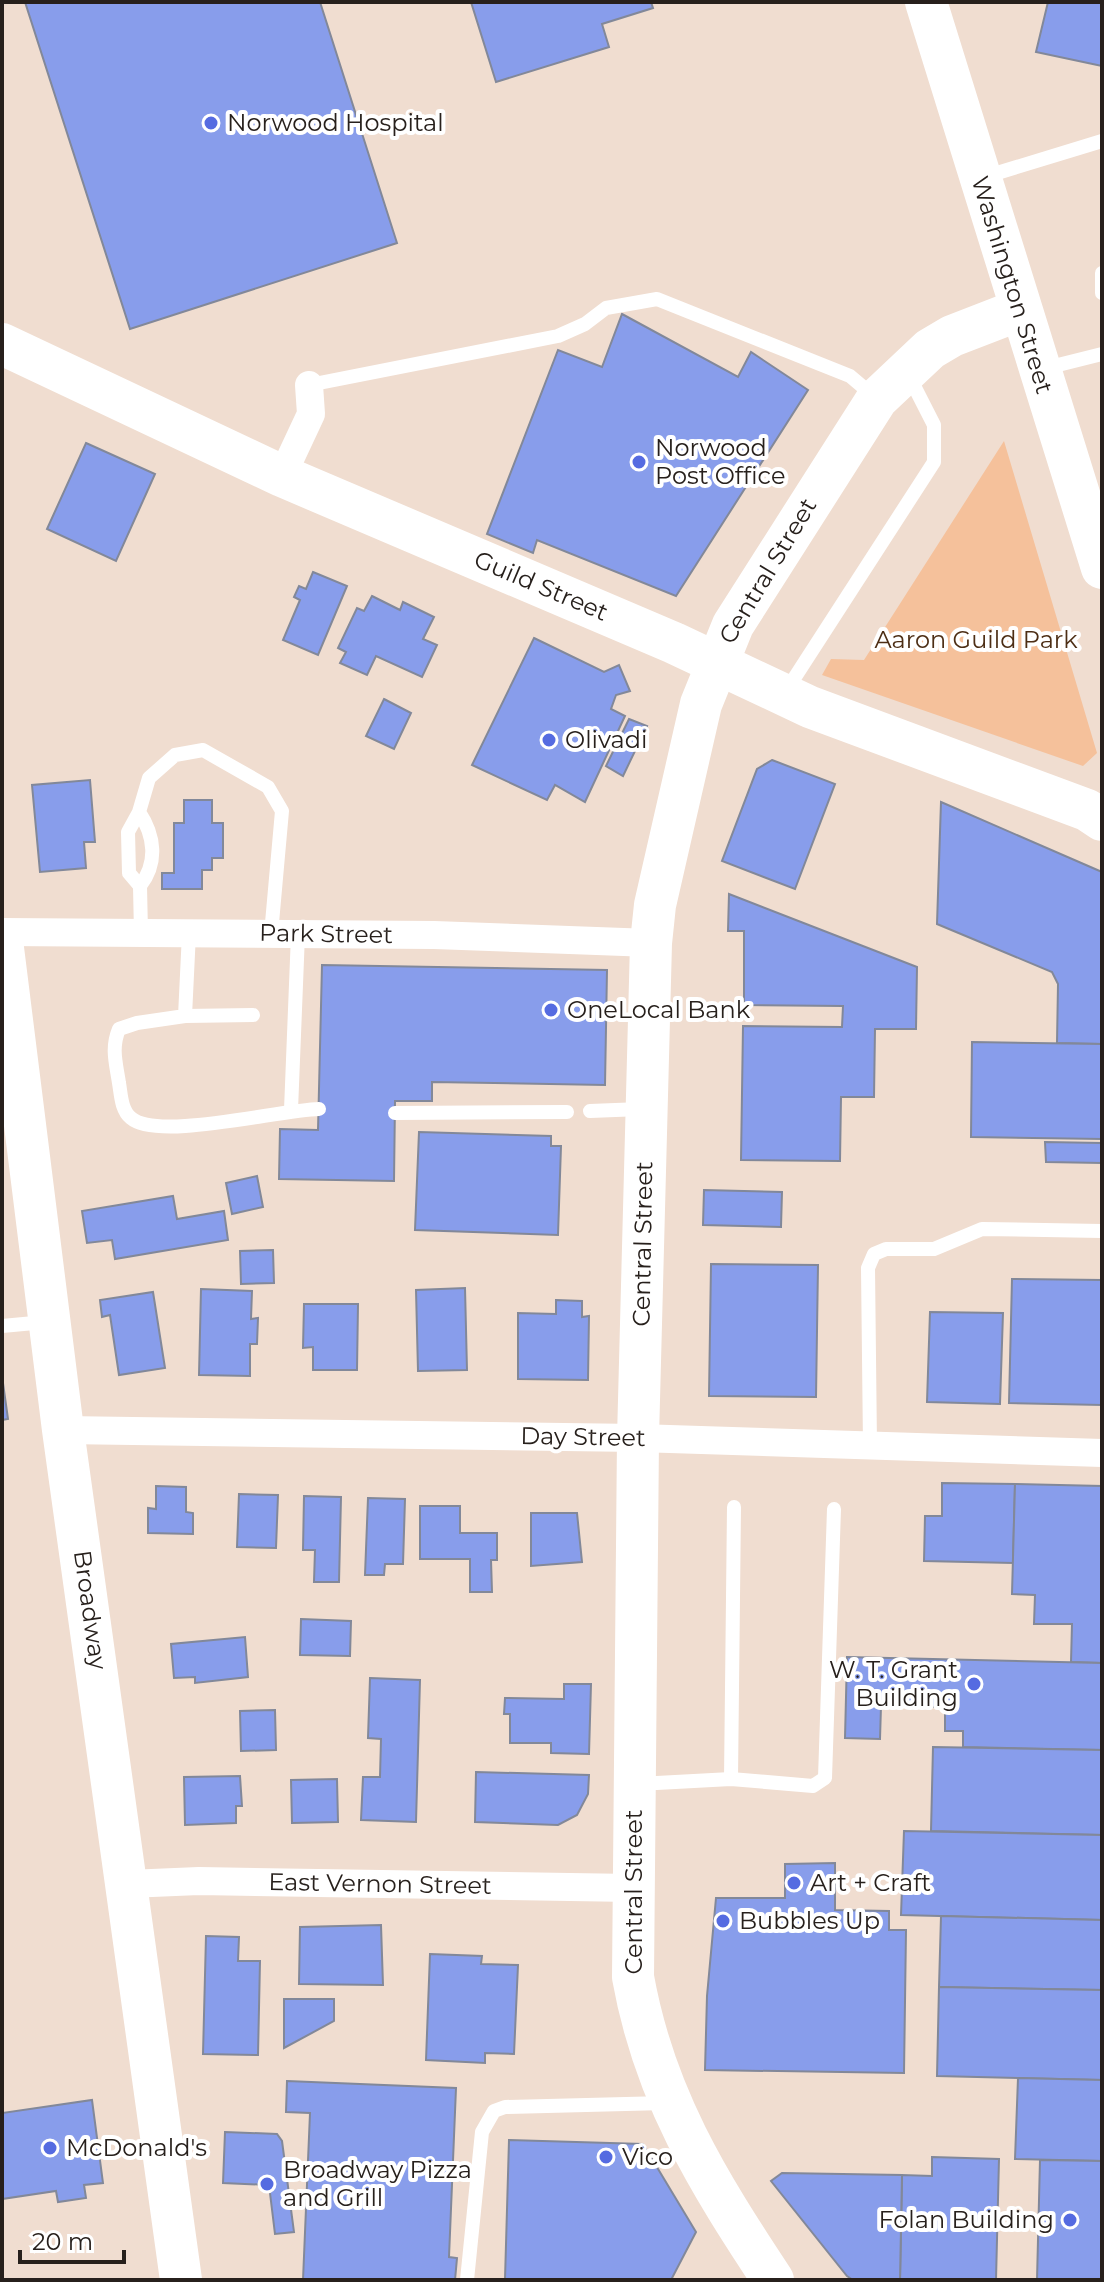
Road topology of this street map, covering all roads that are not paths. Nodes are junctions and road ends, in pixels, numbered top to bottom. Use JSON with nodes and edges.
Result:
{"nodes":[{"id":1,"x":926,"y":2,"type":"edge"},
{"id":2,"x":1102,"y":141,"type":"edge"},
{"id":3,"x":979,"y":179,"type":"junction"},
{"id":4,"x":1102,"y":273,"type":"edge"},
{"id":5,"x":1102,"y":293,"type":"edge"},
{"id":6,"x":1019,"y":310,"type":"junction"},
{"id":7,"x":2,"y":344,"type":"edge"},
{"id":8,"x":1102,"y":354,"type":"edge"},
{"id":9,"x":906,"y":369,"type":"junction"},
{"id":10,"x":1038,"y":370,"type":"junction"},
{"id":11,"x":309,"y":385,"type":"joint"},
{"id":12,"x":877,"y":399,"type":"junction"},
{"id":13,"x":282,"y":476,"type":"junction"},
{"id":14,"x":1102,"y":568,"type":"edge"},
{"id":15,"x":715,"y":662,"type":"junction"},
{"id":16,"x":784,"y":695,"type":"junction"},
{"id":17,"x":139,"y":812,"type":"junction"},
{"id":18,"x":1097,"y":812,"type":"edge"},
{"id":19,"x":140,"y":886,"type":"junction"},
{"id":20,"x":2,"y":932,"type":"edge"},
{"id":21,"x":141,"y":933,"type":"junction"},
{"id":22,"x":189,"y":933,"type":"junction"},
{"id":23,"x":285,"y":934,"type":"junction"},
{"id":24,"x":2,"y":940,"type":"edge"},
{"id":25,"x":651,"y":943,"type":"junction"},
{"id":26,"x":5,"y":996,"type":"edge"},
{"id":27,"x":253,"y":1015,"type":"dead end"},
{"id":28,"x":185,"y":1016,"type":"junction"},
{"id":29,"x":319,"y":1109,"type":"dead end"},
{"id":30,"x":647,"y":1109,"type":"junction"},
{"id":31,"x":291,"y":1110,"type":"junction"},
{"id":32,"x":590,"y":1111,"type":"dead end"},
{"id":33,"x":567,"y":1112,"type":"dead end"},
{"id":34,"x":395,"y":1113,"type":"dead end"},
{"id":35,"x":1102,"y":1231,"type":"edge"},
{"id":36,"x":50,"y":1322,"type":"junction"},
{"id":37,"x":2,"y":1326,"type":"edge"},
{"id":38,"x":63,"y":1430,"type":"junction"},
{"id":39,"x":638,"y":1438,"type":"junction"},
{"id":40,"x":870,"y":1445,"type":"junction"},
{"id":41,"x":1102,"y":1453,"type":"edge"},
{"id":42,"x":734,"y":1507,"type":"dead end"},
{"id":43,"x":834,"y":1509,"type":"dead end"},
{"id":44,"x":731,"y":1779,"type":"junction"},
{"id":45,"x":634,"y":1784,"type":"junction"},
{"id":46,"x":128,"y":1884,"type":"junction"},
{"id":47,"x":632,"y":1888,"type":"junction"},
{"id":48,"x":669,"y":2103,"type":"junction"},
{"id":49,"x":181,"y":2280,"type":"edge"},
{"id":50,"x":467,"y":2280,"type":"edge"},
{"id":51,"x":773,"y":2280,"type":"edge"}],
"edges":[{"from":1,"to":3,"type":"street","name":"Washington Street"},
{"from":2,"to":3,"type":"lane"},
{"from":3,"to":6,"type":"street","name":"Washington Street"},
{"from":4,"to":5,"type":"lane"},
{"from":6,"to":9,"type":"street","name":"Central Street"},
{"from":6,"to":10,"type":"street","name":"Washington Street"},
{"from":7,"to":13,"type":"street","name":"Guild Street"},
{"from":8,"to":10,"type":"lane"},
{"from":9,"to":12,"type":"street","name":"Central Street"},
{"from":9,"to":16,"type":"lane"},
{"from":10,"to":14,"type":"street","name":"Washington Street"},
{"from":11,"to":12,"type":"lane"},
{"from":11,"to":13,"type":"street"},
{"from":12,"to":15,"type":"street","name":"Central Street"},
{"from":13,"to":15,"type":"street","name":"Guild Street"},
{"from":15,"to":16,"type":"street","name":"Guild Street"},
{"from":15,"to":25,"type":"street","name":"Central Street"},
{"from":16,"to":18,"type":"street","name":"Guild Street"},
{"from":17,"to":19,"type":"lane"},
{"from":17,"to":19,"type":"lane"},
{"from":17,"to":23,"type":"lane"},
{"from":19,"to":21,"type":"lane"},
{"from":20,"to":21,"type":"street","name":"Park Street"},
{"from":21,"to":22,"type":"street","name":"Park Street"},
{"from":22,"to":23,"type":"street","name":"Park Street"},
{"from":22,"to":28,"type":"lane"},
{"from":23,"to":25,"type":"street","name":"Park Street"},
{"from":23,"to":31,"type":"lane"},
{"from":24,"to":26,"type":"street","name":"Broadway"},
{"from":25,"to":30,"type":"street","name":"Central Street"},
{"from":26,"to":36,"type":"street","name":"Broadway"},
{"from":27,"to":28,"type":"lane"},
{"from":28,"to":31,"type":"lane"},
{"from":29,"to":31,"type":"lane"},
{"from":30,"to":32,"type":"lane"},
{"from":30,"to":39,"type":"street","name":"Central Street"},
{"from":33,"to":34,"type":"lane"},
{"from":35,"to":40,"type":"lane"},
{"from":36,"to":37,"type":"lane"},
{"from":36,"to":38,"type":"street","name":"Broadway"},
{"from":38,"to":39,"type":"street","name":"Day Street"},
{"from":38,"to":46,"type":"street","name":"Broadway"},
{"from":39,"to":40,"type":"street","name":"Day Street"},
{"from":39,"to":45,"type":"street","name":"Central Street"},
{"from":40,"to":41,"type":"street","name":"Day Street"},
{"from":42,"to":44,"type":"lane"},
{"from":43,"to":44,"type":"lane"},
{"from":44,"to":45,"type":"lane"},
{"from":45,"to":47,"type":"street","name":"Central Street"},
{"from":46,"to":47,"type":"street","name":"East Vernon Street"},
{"from":46,"to":49,"type":"street","name":"Broadway"},
{"from":47,"to":48,"type":"street","name":"Central Street"},
{"from":48,"to":50,"type":"lane"},
{"from":48,"to":51,"type":"street","name":"Central Street"}]}
